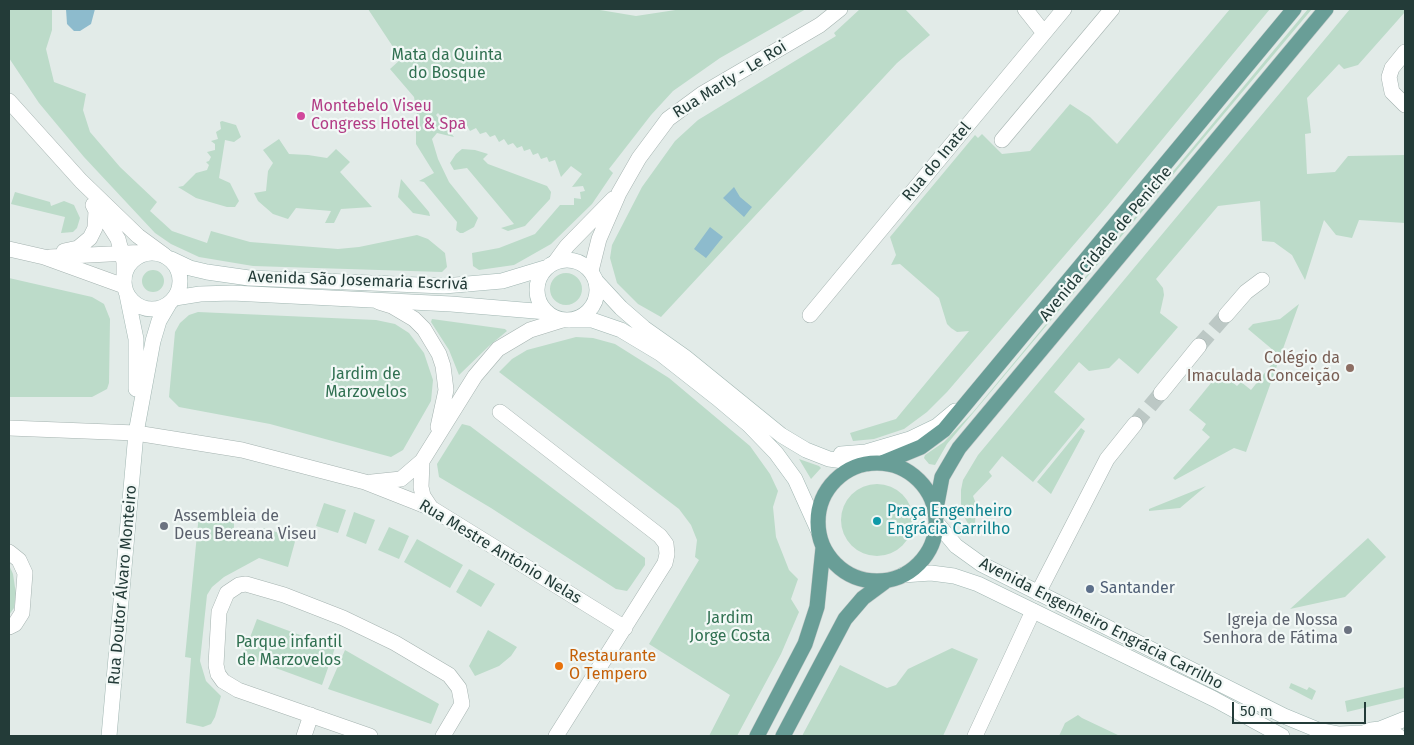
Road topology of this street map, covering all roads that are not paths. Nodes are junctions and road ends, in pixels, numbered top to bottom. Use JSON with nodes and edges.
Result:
{"nodes":[{"id":1,"x":840,"y":9,"type":"edge"},
{"id":2,"x":1025,"y":9,"type":"edge"},
{"id":3,"x":1064,"y":9,"type":"edge"},
{"id":4,"x":1112,"y":9,"type":"edge"},
{"id":5,"x":1294,"y":9,"type":"edge"},
{"id":6,"x":1326,"y":9,"type":"edge"},
{"id":7,"x":1044,"y":33,"type":"junction"},
{"id":8,"x":1405,"y":52,"type":"edge"},
{"id":9,"x":9,"y":101,"type":"edge"},
{"id":10,"x":1405,"y":105,"type":"edge"},
{"id":11,"x":1002,"y":140,"type":"dead end"},
{"id":12,"x":81,"y":182,"type":"junction"},
{"id":13,"x":620,"y":193,"type":"junction"},
{"id":14,"x":90,"y":195,"type":"junction"},
{"id":15,"x":9,"y":249,"type":"edge"},
{"id":16,"x":148,"y":252,"type":"junction"},
{"id":17,"x":122,"y":253,"type":"junction"},
{"id":18,"x":44,"y":257,"type":"junction"},
{"id":19,"x":168,"y":257,"type":"junction"},
{"id":20,"x":551,"y":265,"type":"junction"},
{"id":21,"x":594,"y":276,"type":"junction"},
{"id":22,"x":1262,"y":280,"type":"dead end"},
{"id":23,"x":125,"y":286,"type":"junction"},
{"id":24,"x":172,"y":301,"type":"junction"},
{"id":25,"x":378,"y":302,"type":"junction"},
{"id":26,"x":547,"y":312,"type":"junction"},
{"id":27,"x":810,"y":315,"type":"dead end"},
{"id":28,"x":1226,"y":315,"type":"tunnel mouth"},
{"id":29,"x":567,"y":320,"type":"junction"},
{"id":30,"x":1199,"y":346,"type":"tunnel mouth"},
{"id":31,"x":1161,"y":393,"type":"tunnel mouth"},
{"id":32,"x":973,"y":395,"type":"junction"},
{"id":33,"x":500,"y":412,"type":"dead end"},
{"id":34,"x":1135,"y":424,"type":"tunnel mouth"},
{"id":35,"x":9,"y":428,"type":"edge"},
{"id":36,"x":136,"y":433,"type":"junction"},
{"id":37,"x":435,"y":441,"type":"junction"},
{"id":38,"x":806,"y":450,"type":"junction"},
{"id":39,"x":422,"y":461,"type":"junction"},
{"id":40,"x":882,"y":463,"type":"junction"},
{"id":41,"x":866,"y":464,"type":"junction"},
{"id":42,"x":406,"y":476,"type":"junction"},
{"id":43,"x":365,"y":482,"type":"junction"},
{"id":44,"x":414,"y":501,"type":"junction"},
{"id":45,"x":431,"y":508,"type":"junction"},
{"id":46,"x":936,"y":518,"type":"junction"},
{"id":47,"x":818,"y":530,"type":"junction"},
{"id":48,"x":823,"y":548,"type":"junction"},
{"id":49,"x":9,"y":552,"type":"edge"},
{"id":50,"x":904,"y":575,"type":"junction"},
{"id":51,"x":886,"y":581,"type":"junction"},
{"id":52,"x":1038,"y":592,"type":"junction"},
{"id":53,"x":1033,"y":612,"type":"junction"},
{"id":54,"x":9,"y":628,"type":"edge"},
{"id":55,"x":625,"y":628,"type":"junction"},
{"id":56,"x":311,"y":715,"type":"junction"},
{"id":57,"x":1405,"y":719,"type":"edge"},
{"id":58,"x":1380,"y":729,"type":"junction"},
{"id":59,"x":1360,"y":734,"type":"edge"},
{"id":60,"x":109,"y":736,"type":"edge"},
{"id":61,"x":304,"y":736,"type":"edge"},
{"id":62,"x":370,"y":736,"type":"edge"},
{"id":63,"x":443,"y":736,"type":"edge"},
{"id":64,"x":556,"y":736,"type":"edge"},
{"id":65,"x":757,"y":736,"type":"edge"},
{"id":66,"x":783,"y":736,"type":"edge"},
{"id":67,"x":975,"y":736,"type":"edge"},
{"id":68,"x":1282,"y":736,"type":"edge"},
{"id":69,"x":1398,"y":736,"type":"edge"}],
"edges":[{"from":1,"to":13,"type":"street","name":"Rua Marly - Le Roi"},
{"from":2,"to":7,"type":"street"},
{"from":3,"to":7,"type":"street","name":"Rua do Inatel"},
{"from":4,"to":11,"type":"street"},
{"from":5,"to":32,"type":"main road","name":"Avenida Cidade de Peniche"},
{"from":6,"to":46,"type":"main road","name":"Avenida Cidade de Peniche"},
{"from":7,"to":27,"type":"street","name":"Rua do Inatel"},
{"from":8,"to":10,"type":"street"},
{"from":9,"to":12,"type":"street"},
{"from":12,"to":14,"type":"street","name":"Rua Doutor Álvaro Monteiro"},
{"from":12,"to":19,"type":"street"},
{"from":13,"to":20,"type":"street","name":"Rua Marly - Le Roi"},
{"from":13,"to":21,"type":"street","name":"Rua Marly - Le Roi"},
{"from":14,"to":17,"type":"street","name":"Rua Doutor Álvaro Monteiro"},
{"from":14,"to":18,"type":"street"},
{"from":15,"to":18,"type":"street"},
{"from":16,"to":17,"type":"street"},
{"from":16,"to":19,"type":"street"},
{"from":16,"to":23,"type":"street"},
{"from":17,"to":18,"type":"street"},
{"from":17,"to":23,"type":"street","name":"Rua Doutor Álvaro Monteiro"},
{"from":18,"to":23,"type":"street"},
{"from":19,"to":20,"type":"street","name":"Avenida São Josemaria Escrivá"},
{"from":19,"to":24,"type":"street"},
{"from":20,"to":21,"type":"street"},
{"from":20,"to":26,"type":"street"},
{"from":21,"to":29,"type":"street"},
{"from":21,"to":38,"type":"street"},
{"from":22,"to":28,"type":"street"},
{"from":23,"to":24,"type":"street"},
{"from":23,"to":36,"type":"street","name":"Rua Doutor Álvaro Monteiro"},
{"from":24,"to":25,"type":"street","name":"Avenida São Josemaria Escrivá"},
{"from":24,"to":36,"type":"street","name":"Rua Doutor Álvaro Monteiro"},
{"from":25,"to":26,"type":"street","name":"Avenida São Josemaria Escrivá"},
{"from":25,"to":37,"type":"street"},
{"from":26,"to":29,"type":"street"},
{"from":29,"to":37,"type":"street"},
{"from":29,"to":47,"type":"street"},
{"from":30,"to":31,"type":"street"},
{"from":32,"to":38,"type":"street"},
{"from":32,"to":40,"type":"main road","name":"Avenida Cidade de Peniche"},
{"from":33,"to":55,"type":"street"},
{"from":34,"to":52,"type":"street"},
{"from":35,"to":36,"type":"street","name":"Rua Mestre António Nelas"},
{"from":36,"to":43,"type":"street","name":"Rua Mestre António Nelas"},
{"from":36,"to":60,"type":"street","name":"Rua Doutor Álvaro Monteiro"},
{"from":37,"to":39,"type":"street"},
{"from":38,"to":41,"type":"street"},
{"from":39,"to":42,"type":"street"},
{"from":39,"to":45,"type":"street"},
{"from":40,"to":41,"type":"main road"},
{"from":40,"to":46,"type":"main road"},
{"from":41,"to":47,"type":"main road"},
{"from":42,"to":43,"type":"street"},
{"from":42,"to":44,"type":"street"},
{"from":43,"to":44,"type":"street","name":"Rua Mestre António Nelas"},
{"from":44,"to":45,"type":"street","name":"Rua Mestre António Nelas"},
{"from":45,"to":55,"type":"street","name":"Rua Mestre António Nelas"},
{"from":46,"to":50,"type":"main road"},
{"from":46,"to":52,"type":"street","name":"Avenida Engenheiro Engrácia Carrilho"},
{"from":47,"to":48,"type":"main road"},
{"from":48,"to":51,"type":"main road"},
{"from":48,"to":65,"type":"main road"},
{"from":49,"to":54,"type":"street"},
{"from":50,"to":51,"type":"main road"},
{"from":50,"to":53,"type":"street","name":"Avenida Engenheiro Engrácia Carrilho"},
{"from":51,"to":66,"type":"main road"},
{"from":52,"to":59,"type":"street","name":"Avenida Engenheiro Engrácia Carrilho"},
{"from":53,"to":67,"type":"street"},
{"from":53,"to":68,"type":"street","name":"Avenida Engenheiro Engrácia Carrilho"},
{"from":55,"to":64,"type":"street"},
{"from":56,"to":61,"type":"street"},
{"from":56,"to":62,"type":"street"},
{"from":56,"to":63,"type":"street"},
{"from":57,"to":58,"type":"street","name":"Avenida Engenheiro Engrácia Carrilho"},
{"from":58,"to":59,"type":"street","name":"Avenida Engenheiro Engrácia Carrilho"},
{"from":58,"to":69,"type":"street"}]}
